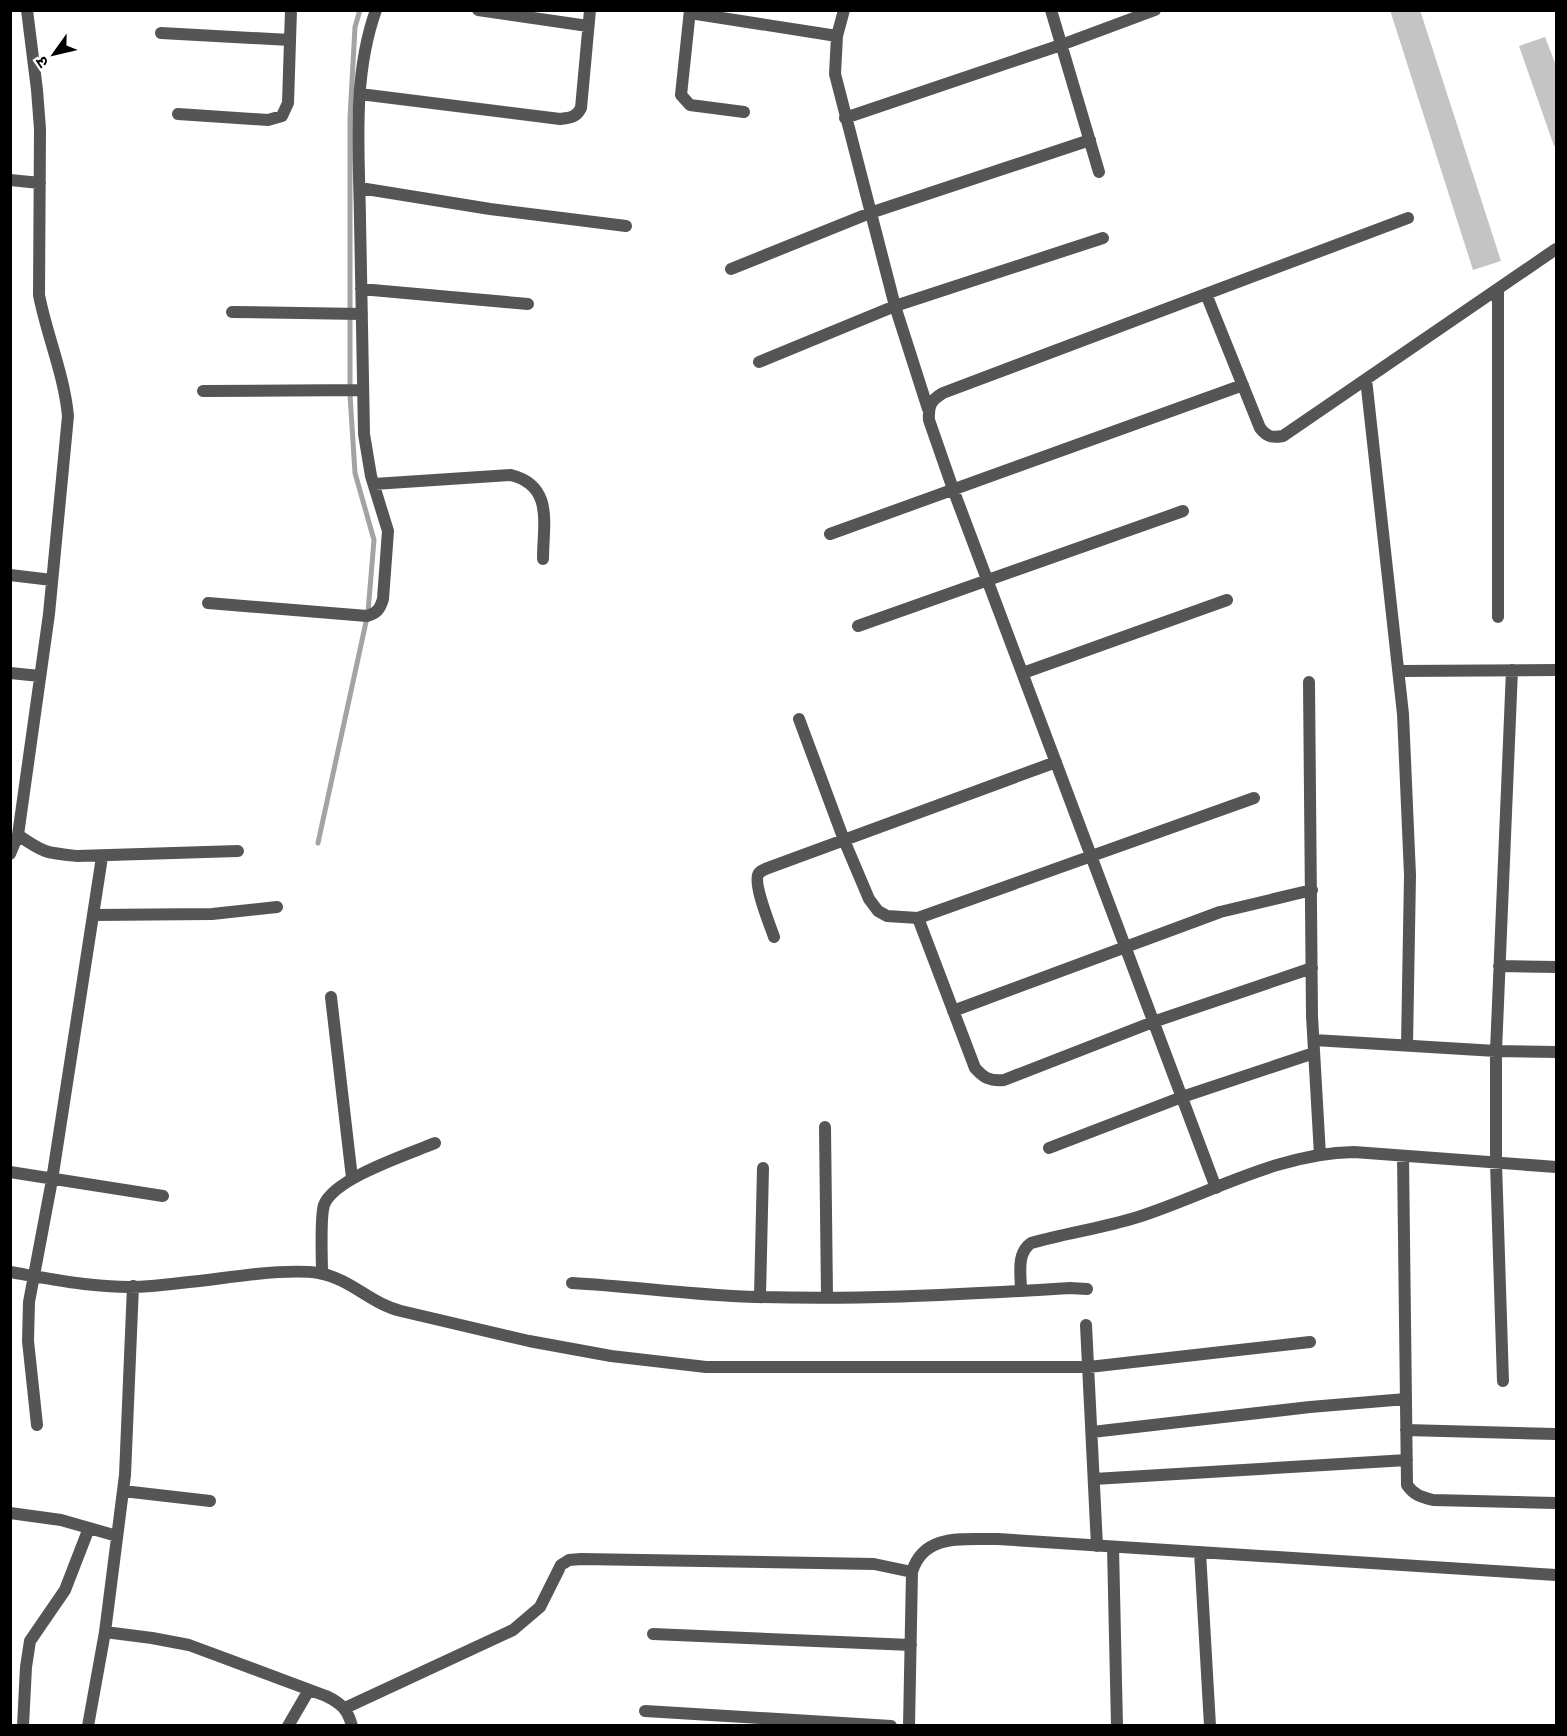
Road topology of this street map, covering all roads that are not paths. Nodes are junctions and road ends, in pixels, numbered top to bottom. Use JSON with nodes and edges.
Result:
{"nodes":[{"id":1,"x":27,"y":10,"type":"edge"},
{"id":2,"x":291,"y":10,"type":"edge"},
{"id":3,"x":376,"y":10,"type":"edge"},
{"id":4,"x":478,"y":10,"type":"edge"},
{"id":5,"x":590,"y":10,"type":"edge"},
{"id":6,"x":844,"y":10,"type":"edge"},
{"id":7,"x":1051,"y":10,"type":"edge"},
{"id":8,"x":1155,"y":10,"type":"edge"},
{"id":9,"x":690,"y":12,"type":"edge"},
{"id":10,"x":588,"y":26,"type":"junction"},
{"id":11,"x":161,"y":33,"type":"dead end"},
{"id":12,"x":837,"y":36,"type":"junction"},
{"id":13,"x":290,"y":39,"type":"junction"},
{"id":14,"x":1061,"y":45,"type":"junction"},
{"id":15,"x":360,"y":94,"type":"junction"},
{"id":16,"x":744,"y":112,"type":"dead end"},
{"id":17,"x":178,"y":114,"type":"dead end"},
{"id":18,"x":845,"y":118,"type":"junction"},
{"id":19,"x":1090,"y":140,"type":"junction"},
{"id":20,"x":1099,"y":172,"type":"dead end"},
{"id":21,"x":10,"y":180,"type":"edge"},
{"id":22,"x":40,"y":183,"type":"junction"},
{"id":23,"x":360,"y":188,"type":"junction"},
{"id":24,"x":870,"y":213,"type":"junction"},
{"id":25,"x":1408,"y":218,"type":"dead end"},
{"id":26,"x":626,"y":226,"type":"dead end"},
{"id":27,"x":1103,"y":238,"type":"dead end"},
{"id":28,"x":1557,"y":249,"type":"edge"},
{"id":29,"x":731,"y":269,"type":"dead end"},
{"id":30,"x":361,"y":289,"type":"junction"},
{"id":31,"x":1498,"y":289,"type":"junction"},
{"id":32,"x":1206,"y":294,"type":"junction"},
{"id":33,"x":528,"y":304,"type":"dead end"},
{"id":34,"x":895,"y":306,"type":"junction"},
{"id":35,"x":232,"y":312,"type":"dead end"},
{"id":36,"x":362,"y":314,"type":"junction"},
{"id":37,"x":759,"y":362,"type":"dead end"},
{"id":38,"x":1366,"y":379,"type":"junction"},
{"id":39,"x":1243,"y":385,"type":"junction"},
{"id":40,"x":363,"y":390,"type":"junction"},
{"id":41,"x":203,"y":391,"type":"dead end"},
{"id":42,"x":928,"y":409,"type":"junction"},
{"id":43,"x":374,"y":484,"type":"junction"},
{"id":44,"x":953,"y":489,"type":"junction"},
{"id":45,"x":1183,"y":511,"type":"dead end"},
{"id":46,"x":830,"y":534,"type":"dead end"},
{"id":47,"x":543,"y":559,"type":"dead end"},
{"id":48,"x":10,"y":575,"type":"edge"},
{"id":49,"x":52,"y":580,"type":"junction"},
{"id":50,"x":988,"y":581,"type":"junction"},
{"id":51,"x":1227,"y":600,"type":"dead end"},
{"id":52,"x":208,"y":603,"type":"dead end"},
{"id":53,"x":1498,"y":617,"type":"dead end"},
{"id":54,"x":858,"y":626,"type":"dead end"},
{"id":55,"x":1512,"y":670,"type":"junction"},
{"id":56,"x":1557,"y":670,"type":"edge"},
{"id":57,"x":1400,"y":671,"type":"junction"},
{"id":58,"x":10,"y":673,"type":"edge"},
{"id":59,"x":1023,"y":673,"type":"junction"},
{"id":60,"x":40,"y":676,"type":"junction"},
{"id":61,"x":1309,"y":682,"type":"dead end"},
{"id":62,"x":799,"y":719,"type":"dead end"},
{"id":63,"x":1056,"y":762,"type":"junction"},
{"id":64,"x":1254,"y":798,"type":"dead end"},
{"id":65,"x":18,"y":835,"type":"junction"},
{"id":66,"x":844,"y":840,"type":"junction"},
{"id":67,"x":238,"y":851,"type":"dead end"},
{"id":68,"x":10,"y":854,"type":"edge"},
{"id":69,"x":102,"y":856,"type":"junction"},
{"id":70,"x":1091,"y":857,"type":"junction"},
{"id":71,"x":1312,"y":890,"type":"junction"},
{"id":72,"x":278,"y":907,"type":"dead end"},
{"id":73,"x":93,"y":915,"type":"junction"},
{"id":74,"x":918,"y":918,"type":"junction"},
{"id":75,"x":774,"y":937,"type":"dead end"},
{"id":76,"x":1125,"y":946,"type":"junction"},
{"id":77,"x":1499,"y":966,"type":"junction"},
{"id":78,"x":1312,"y":968,"type":"junction"},
{"id":79,"x":1557,"y":968,"type":"edge"},
{"id":80,"x":331,"y":998,"type":"dead end"},
{"id":81,"x":953,"y":1011,"type":"junction"},
{"id":82,"x":1153,"y":1022,"type":"junction"},
{"id":83,"x":1314,"y":1040,"type":"junction"},
{"id":84,"x":1407,"y":1045,"type":"junction"},
{"id":85,"x":1496,"y":1051,"type":"junction"},
{"id":86,"x":1557,"y":1052,"type":"edge"},
{"id":87,"x":1314,"y":1053,"type":"junction"},
{"id":88,"x":1182,"y":1097,"type":"junction"},
{"id":89,"x":825,"y":1127,"type":"dead end"},
{"id":90,"x":435,"y":1143,"type":"dead end"},
{"id":91,"x":1049,"y":1148,"type":"dead end"},
{"id":92,"x":1320,"y":1155,"type":"junction"},
{"id":93,"x":1403,"y":1156,"type":"junction"},
{"id":94,"x":1496,"y":1163,"type":"junction"},
{"id":95,"x":1557,"y":1167,"type":"edge"},
{"id":96,"x":763,"y":1168,"type":"dead end"},
{"id":97,"x":10,"y":1172,"type":"edge"},
{"id":98,"x":352,"y":1178,"type":"junction"},
{"id":99,"x":52,"y":1180,"type":"junction"},
{"id":100,"x":1216,"y":1188,"type":"junction"},
{"id":101,"x":163,"y":1196,"type":"dead end"},
{"id":102,"x":10,"y":1272,"type":"edge"},
{"id":103,"x":322,"y":1274,"type":"junction"},
{"id":104,"x":34,"y":1276,"type":"junction"},
{"id":105,"x":572,"y":1283,"type":"dead end"},
{"id":106,"x":133,"y":1286,"type":"junction"},
{"id":107,"x":1087,"y":1289,"type":"dead end"},
{"id":108,"x":1021,"y":1291,"type":"junction"},
{"id":109,"x":760,"y":1296,"type":"junction"},
{"id":110,"x":827,"y":1296,"type":"junction"},
{"id":111,"x":1086,"y":1324,"type":"dead end"},
{"id":112,"x":1310,"y":1342,"type":"dead end"},
{"id":113,"x":1089,"y":1367,"type":"junction"},
{"id":114,"x":1503,"y":1381,"type":"dead end"},
{"id":115,"x":1406,"y":1399,"type":"junction"},
{"id":116,"x":37,"y":1425,"type":"dead end"},
{"id":117,"x":1406,"y":1430,"type":"junction"},
{"id":118,"x":1092,"y":1432,"type":"junction"},
{"id":119,"x":1557,"y":1434,"type":"edge"},
{"id":120,"x":1407,"y":1460,"type":"junction"},
{"id":121,"x":1094,"y":1479,"type":"junction"},
{"id":122,"x":123,"y":1491,"type":"junction"},
{"id":123,"x":210,"y":1501,"type":"dead end"},
{"id":124,"x":1557,"y":1503,"type":"edge"},
{"id":125,"x":10,"y":1513,"type":"edge"},
{"id":126,"x":89,"y":1528,"type":"junction"},
{"id":127,"x":117,"y":1536,"type":"junction"},
{"id":128,"x":1097,"y":1546,"type":"junction"},
{"id":129,"x":1113,"y":1547,"type":"junction"},
{"id":130,"x":1200,"y":1552,"type":"junction"},
{"id":131,"x":912,"y":1572,"type":"junction"},
{"id":132,"x":1557,"y":1575,"type":"edge"},
{"id":133,"x":105,"y":1632,"type":"junction"},
{"id":134,"x":653,"y":1634,"type":"dead end"},
{"id":135,"x":911,"y":1645,"type":"junction"},
{"id":136,"x":309,"y":1690,"type":"junction"},
{"id":137,"x":345,"y":1708,"type":"junction"},
{"id":138,"x":645,"y":1711,"type":"dead end"},
{"id":139,"x":23,"y":1725,"type":"edge"},
{"id":140,"x":88,"y":1725,"type":"edge"},
{"id":141,"x":288,"y":1725,"type":"edge"},
{"id":142,"x":352,"y":1725,"type":"edge"},
{"id":143,"x":891,"y":1725,"type":"edge"},
{"id":144,"x":909,"y":1725,"type":"edge"},
{"id":145,"x":1118,"y":1725,"type":"edge"},
{"id":146,"x":1210,"y":1725,"type":"edge"}],
"edges":[{"from":1,"to":22,"type":"street"},
{"from":2,"to":13,"type":"street"},
{"from":3,"to":15,"type":"street"},
{"from":4,"to":10,"type":"street"},
{"from":5,"to":10,"type":"street"},
{"from":6,"to":12,"type":"street"},
{"from":7,"to":14,"type":"street"},
{"from":8,"to":14,"type":"street"},
{"from":9,"to":12,"type":"street"},
{"from":9,"to":16,"type":"street"},
{"from":10,"to":15,"type":"street"},
{"from":11,"to":13,"type":"street"},
{"from":12,"to":18,"type":"street"},
{"from":13,"to":17,"type":"street"},
{"from":14,"to":18,"type":"street"},
{"from":14,"to":19,"type":"street"},
{"from":15,"to":23,"type":"street"},
{"from":18,"to":24,"type":"street"},
{"from":19,"to":20,"type":"street"},
{"from":19,"to":24,"type":"street"},
{"from":21,"to":22,"type":"street"},
{"from":22,"to":49,"type":"street"},
{"from":23,"to":26,"type":"street"},
{"from":23,"to":30,"type":"street"},
{"from":24,"to":29,"type":"street"},
{"from":24,"to":34,"type":"street"},
{"from":25,"to":32,"type":"street"},
{"from":27,"to":34,"type":"street"},
{"from":28,"to":31,"type":"street"},
{"from":30,"to":33,"type":"street"},
{"from":30,"to":36,"type":"street"},
{"from":31,"to":38,"type":"street"},
{"from":31,"to":53,"type":"street"},
{"from":32,"to":39,"type":"street"},
{"from":32,"to":42,"type":"street"},
{"from":34,"to":37,"type":"street"},
{"from":34,"to":42,"type":"street"},
{"from":35,"to":36,"type":"street"},
{"from":36,"to":40,"type":"street"},
{"from":38,"to":39,"type":"street"},
{"from":38,"to":57,"type":"street"},
{"from":39,"to":44,"type":"street"},
{"from":40,"to":41,"type":"street"},
{"from":40,"to":43,"type":"street"},
{"from":42,"to":44,"type":"street"},
{"from":43,"to":47,"type":"street"},
{"from":43,"to":52,"type":"street"},
{"from":44,"to":46,"type":"street"},
{"from":44,"to":50,"type":"street"},
{"from":45,"to":50,"type":"street"},
{"from":48,"to":49,"type":"street"},
{"from":49,"to":60,"type":"street"},
{"from":50,"to":54,"type":"street"},
{"from":50,"to":59,"type":"street"},
{"from":51,"to":59,"type":"street"},
{"from":55,"to":56,"type":"street"},
{"from":55,"to":57,"type":"street"},
{"from":55,"to":77,"type":"street"},
{"from":57,"to":84,"type":"street"},
{"from":58,"to":60,"type":"street"},
{"from":59,"to":63,"type":"street"},
{"from":60,"to":65,"type":"street"},
{"from":61,"to":71,"type":"street"},
{"from":62,"to":66,"type":"street"},
{"from":63,"to":66,"type":"street"},
{"from":63,"to":70,"type":"street"},
{"from":64,"to":70,"type":"street"},
{"from":65,"to":68,"type":"street"},
{"from":65,"to":69,"type":"street"},
{"from":66,"to":74,"type":"street"},
{"from":66,"to":75,"type":"street"},
{"from":67,"to":69,"type":"street"},
{"from":69,"to":73,"type":"street"},
{"from":70,"to":74,"type":"street"},
{"from":70,"to":76,"type":"street"},
{"from":71,"to":76,"type":"street"},
{"from":71,"to":78,"type":"street"},
{"from":72,"to":73,"type":"street"},
{"from":73,"to":99,"type":"street"},
{"from":74,"to":81,"type":"street"},
{"from":76,"to":81,"type":"street"},
{"from":76,"to":82,"type":"street"},
{"from":77,"to":79,"type":"street"},
{"from":77,"to":85,"type":"street"},
{"from":78,"to":82,"type":"street"},
{"from":78,"to":83,"type":"street"},
{"from":80,"to":98,"type":"street"},
{"from":81,"to":82,"type":"street"},
{"from":82,"to":88,"type":"street"},
{"from":83,"to":84,"type":"street"},
{"from":83,"to":87,"type":"street"},
{"from":84,"to":85,"type":"street"},
{"from":85,"to":86,"type":"street"},
{"from":85,"to":94,"type":"street"},
{"from":87,"to":88,"type":"street"},
{"from":87,"to":92,"type":"street"},
{"from":88,"to":91,"type":"street"},
{"from":88,"to":100,"type":"street"},
{"from":89,"to":110,"type":"street"},
{"from":90,"to":98,"type":"street"},
{"from":92,"to":93,"type":"street"},
{"from":92,"to":100,"type":"street"},
{"from":93,"to":94,"type":"street"},
{"from":93,"to":115,"type":"street"},
{"from":94,"to":95,"type":"street"},
{"from":94,"to":114,"type":"street"},
{"from":96,"to":109,"type":"street"},
{"from":97,"to":99,"type":"street"},
{"from":98,"to":103,"type":"street"},
{"from":99,"to":101,"type":"street"},
{"from":99,"to":104,"type":"street"},
{"from":100,"to":108,"type":"street"},
{"from":102,"to":104,"type":"street"},
{"from":103,"to":106,"type":"street"},
{"from":103,"to":113,"type":"street"},
{"from":104,"to":106,"type":"street"},
{"from":104,"to":116,"type":"street"},
{"from":105,"to":109,"type":"street"},
{"from":106,"to":122,"type":"street"},
{"from":107,"to":108,"type":"street"},
{"from":108,"to":110,"type":"street"},
{"from":109,"to":110,"type":"street"},
{"from":111,"to":113,"type":"street"},
{"from":112,"to":113,"type":"street"},
{"from":113,"to":118,"type":"street"},
{"from":115,"to":117,"type":"street"},
{"from":115,"to":118,"type":"street"},
{"from":117,"to":119,"type":"street"},
{"from":117,"to":120,"type":"street"},
{"from":118,"to":121,"type":"street"},
{"from":120,"to":121,"type":"street"},
{"from":120,"to":124,"type":"street"},
{"from":121,"to":128,"type":"street"},
{"from":122,"to":123,"type":"street"},
{"from":122,"to":127,"type":"street"},
{"from":125,"to":126,"type":"street"},
{"from":126,"to":127,"type":"street"},
{"from":126,"to":139,"type":"street"},
{"from":127,"to":133,"type":"street"},
{"from":128,"to":129,"type":"street"},
{"from":128,"to":131,"type":"street"},
{"from":129,"to":130,"type":"street"},
{"from":129,"to":145,"type":"street"},
{"from":130,"to":132,"type":"street"},
{"from":130,"to":146,"type":"street"},
{"from":131,"to":135,"type":"street"},
{"from":131,"to":137,"type":"street"},
{"from":133,"to":136,"type":"street"},
{"from":133,"to":140,"type":"street"},
{"from":134,"to":135,"type":"street"},
{"from":135,"to":144,"type":"street"},
{"from":136,"to":137,"type":"street"},
{"from":136,"to":141,"type":"street"},
{"from":137,"to":142,"type":"street"},
{"from":138,"to":143,"type":"street"}]}
